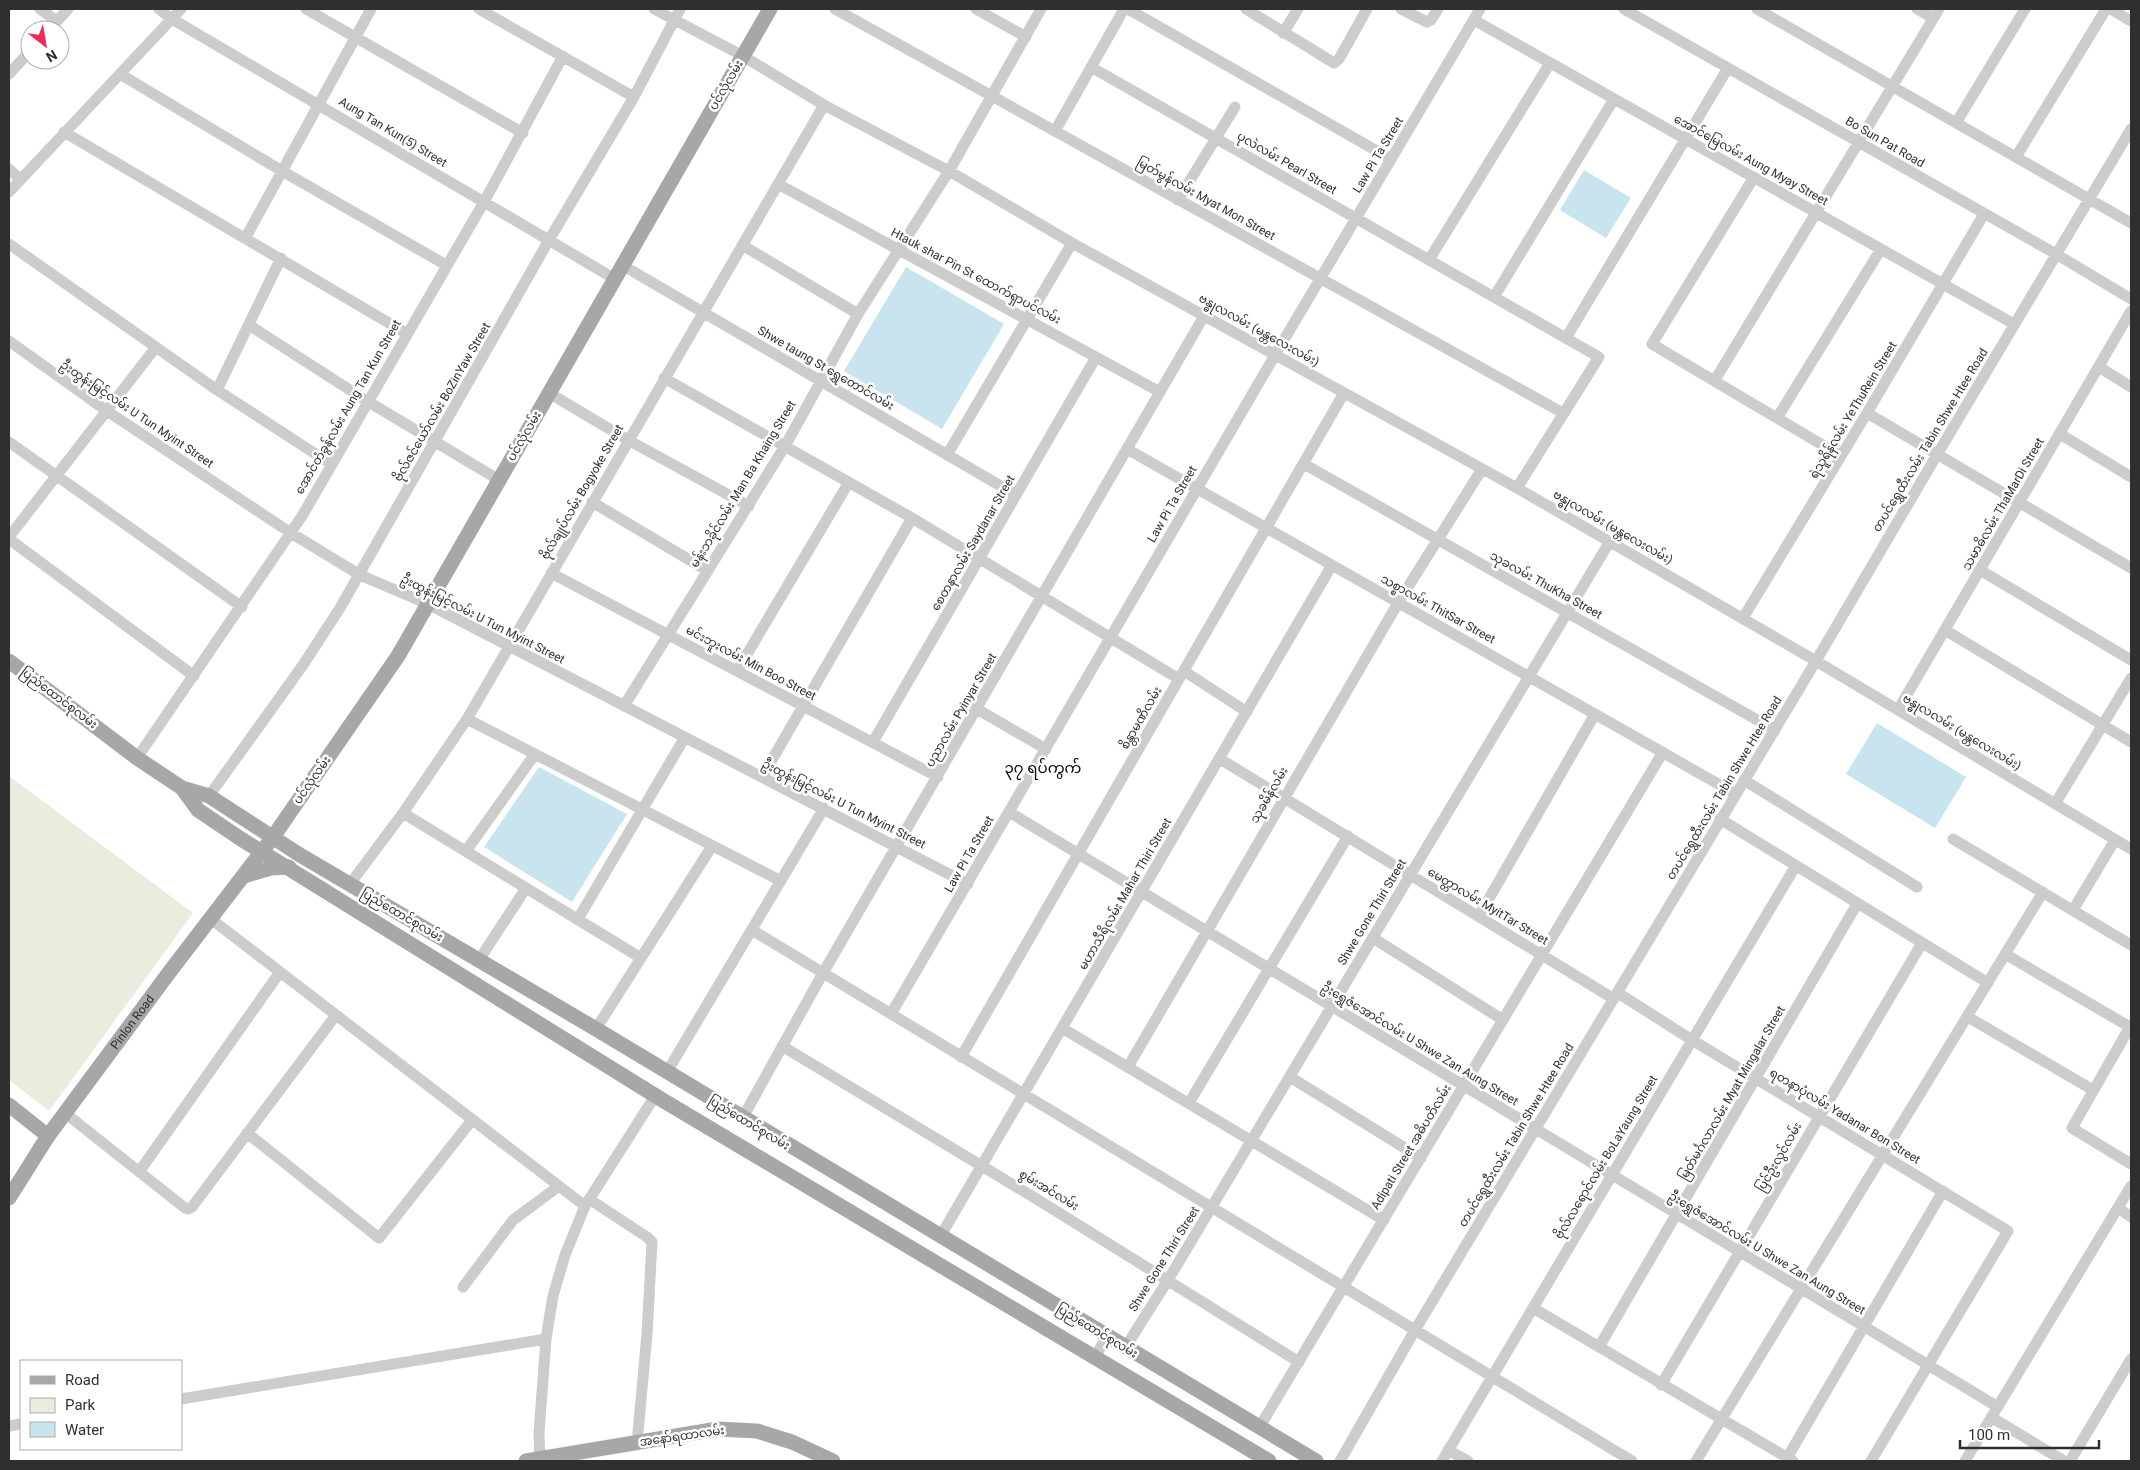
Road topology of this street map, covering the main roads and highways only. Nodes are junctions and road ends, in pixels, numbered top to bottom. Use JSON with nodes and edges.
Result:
{"nodes":[{"id":1,"x":770,"y":9,"type":"edge"},
{"id":2,"x":9,"y":661,"type":"edge"},
{"id":3,"x":182,"y":788,"type":"junction"},
{"id":4,"x":290,"y":812,"type":"junction"},
{"id":5,"x":252,"y":824,"type":"junction"},
{"id":6,"x":273,"y":837,"type":"junction"},
{"id":7,"x":241,"y":839,"type":"junction"},
{"id":8,"x":262,"y":852,"type":"junction"},
{"id":9,"x":300,"y":855,"type":"junction"},
{"id":10,"x":290,"y":868,"type":"junction"},
{"id":11,"x":244,"y":876,"type":"junction"},
{"id":12,"x":9,"y":1105,"type":"edge"},
{"id":13,"x":765,"y":1132,"type":"junction"},
{"id":14,"x":48,"y":1136,"type":"junction"},
{"id":15,"x":752,"y":1154,"type":"junction"},
{"id":16,"x":9,"y":1198,"type":"edge"},
{"id":17,"x":535,"y":1461,"type":"edge"},
{"id":18,"x":833,"y":1461,"type":"edge"},
{"id":19,"x":1269,"y":1461,"type":"edge"},
{"id":20,"x":1316,"y":1461,"type":"edge"}],
"edges":[{"from":1,"to":4,"type":"main road","name":"ပင်လုံလမ်း"},
{"from":2,"to":3,"type":"main road","name":"ပြည်ထောင်စုလမ်း"},
{"from":3,"to":5,"type":"main road","name":"ပြည်ထောင်စုလမ်း"},
{"from":3,"to":7,"type":"main road","name":"ပြည်ထောင်စုလမ်း"},
{"from":4,"to":5,"type":"main road"},
{"from":4,"to":6,"type":"main road","name":"ပင်လုံလမ်း"},
{"from":4,"to":9,"type":"main road"},
{"from":5,"to":6,"type":"main road","name":"ပြည်ထောင်စုလမ်း"},
{"from":6,"to":8,"type":"main road","name":"ပင်လုံလမ်း"},
{"from":6,"to":9,"type":"main road","name":"ပြည်ထောင်စုလမ်း"},
{"from":7,"to":8,"type":"main road","name":"ပြည်ထောင်စုလမ်း"},
{"from":7,"to":11,"type":"main road"},
{"from":8,"to":10,"type":"main road","name":"ပြည်ထောင်စုလမ်း"},
{"from":8,"to":11,"type":"main road","name":"Pinlon Road"},
{"from":9,"to":13,"type":"main road","name":"ပြည်ထောင်စုလမ်း"},
{"from":10,"to":11,"type":"main road"},
{"from":10,"to":15,"type":"main road","name":"ပြည်ထောင်စုလမ်း"},
{"from":11,"to":14,"type":"main road","name":"Pinlon Road"},
{"from":12,"to":14,"type":"main road"},
{"from":13,"to":15,"type":"main road"},
{"from":13,"to":20,"type":"main road","name":"ပြည်ထောင်စုလမ်း"},
{"from":14,"to":16,"type":"main road","name":"Pinlon Road"},
{"from":15,"to":19,"type":"main road","name":"ပြည်ထောင်စုလမ်း"},
{"from":17,"to":18,"type":"main road","name":"အနော်ရထာလမ်း"}]}
